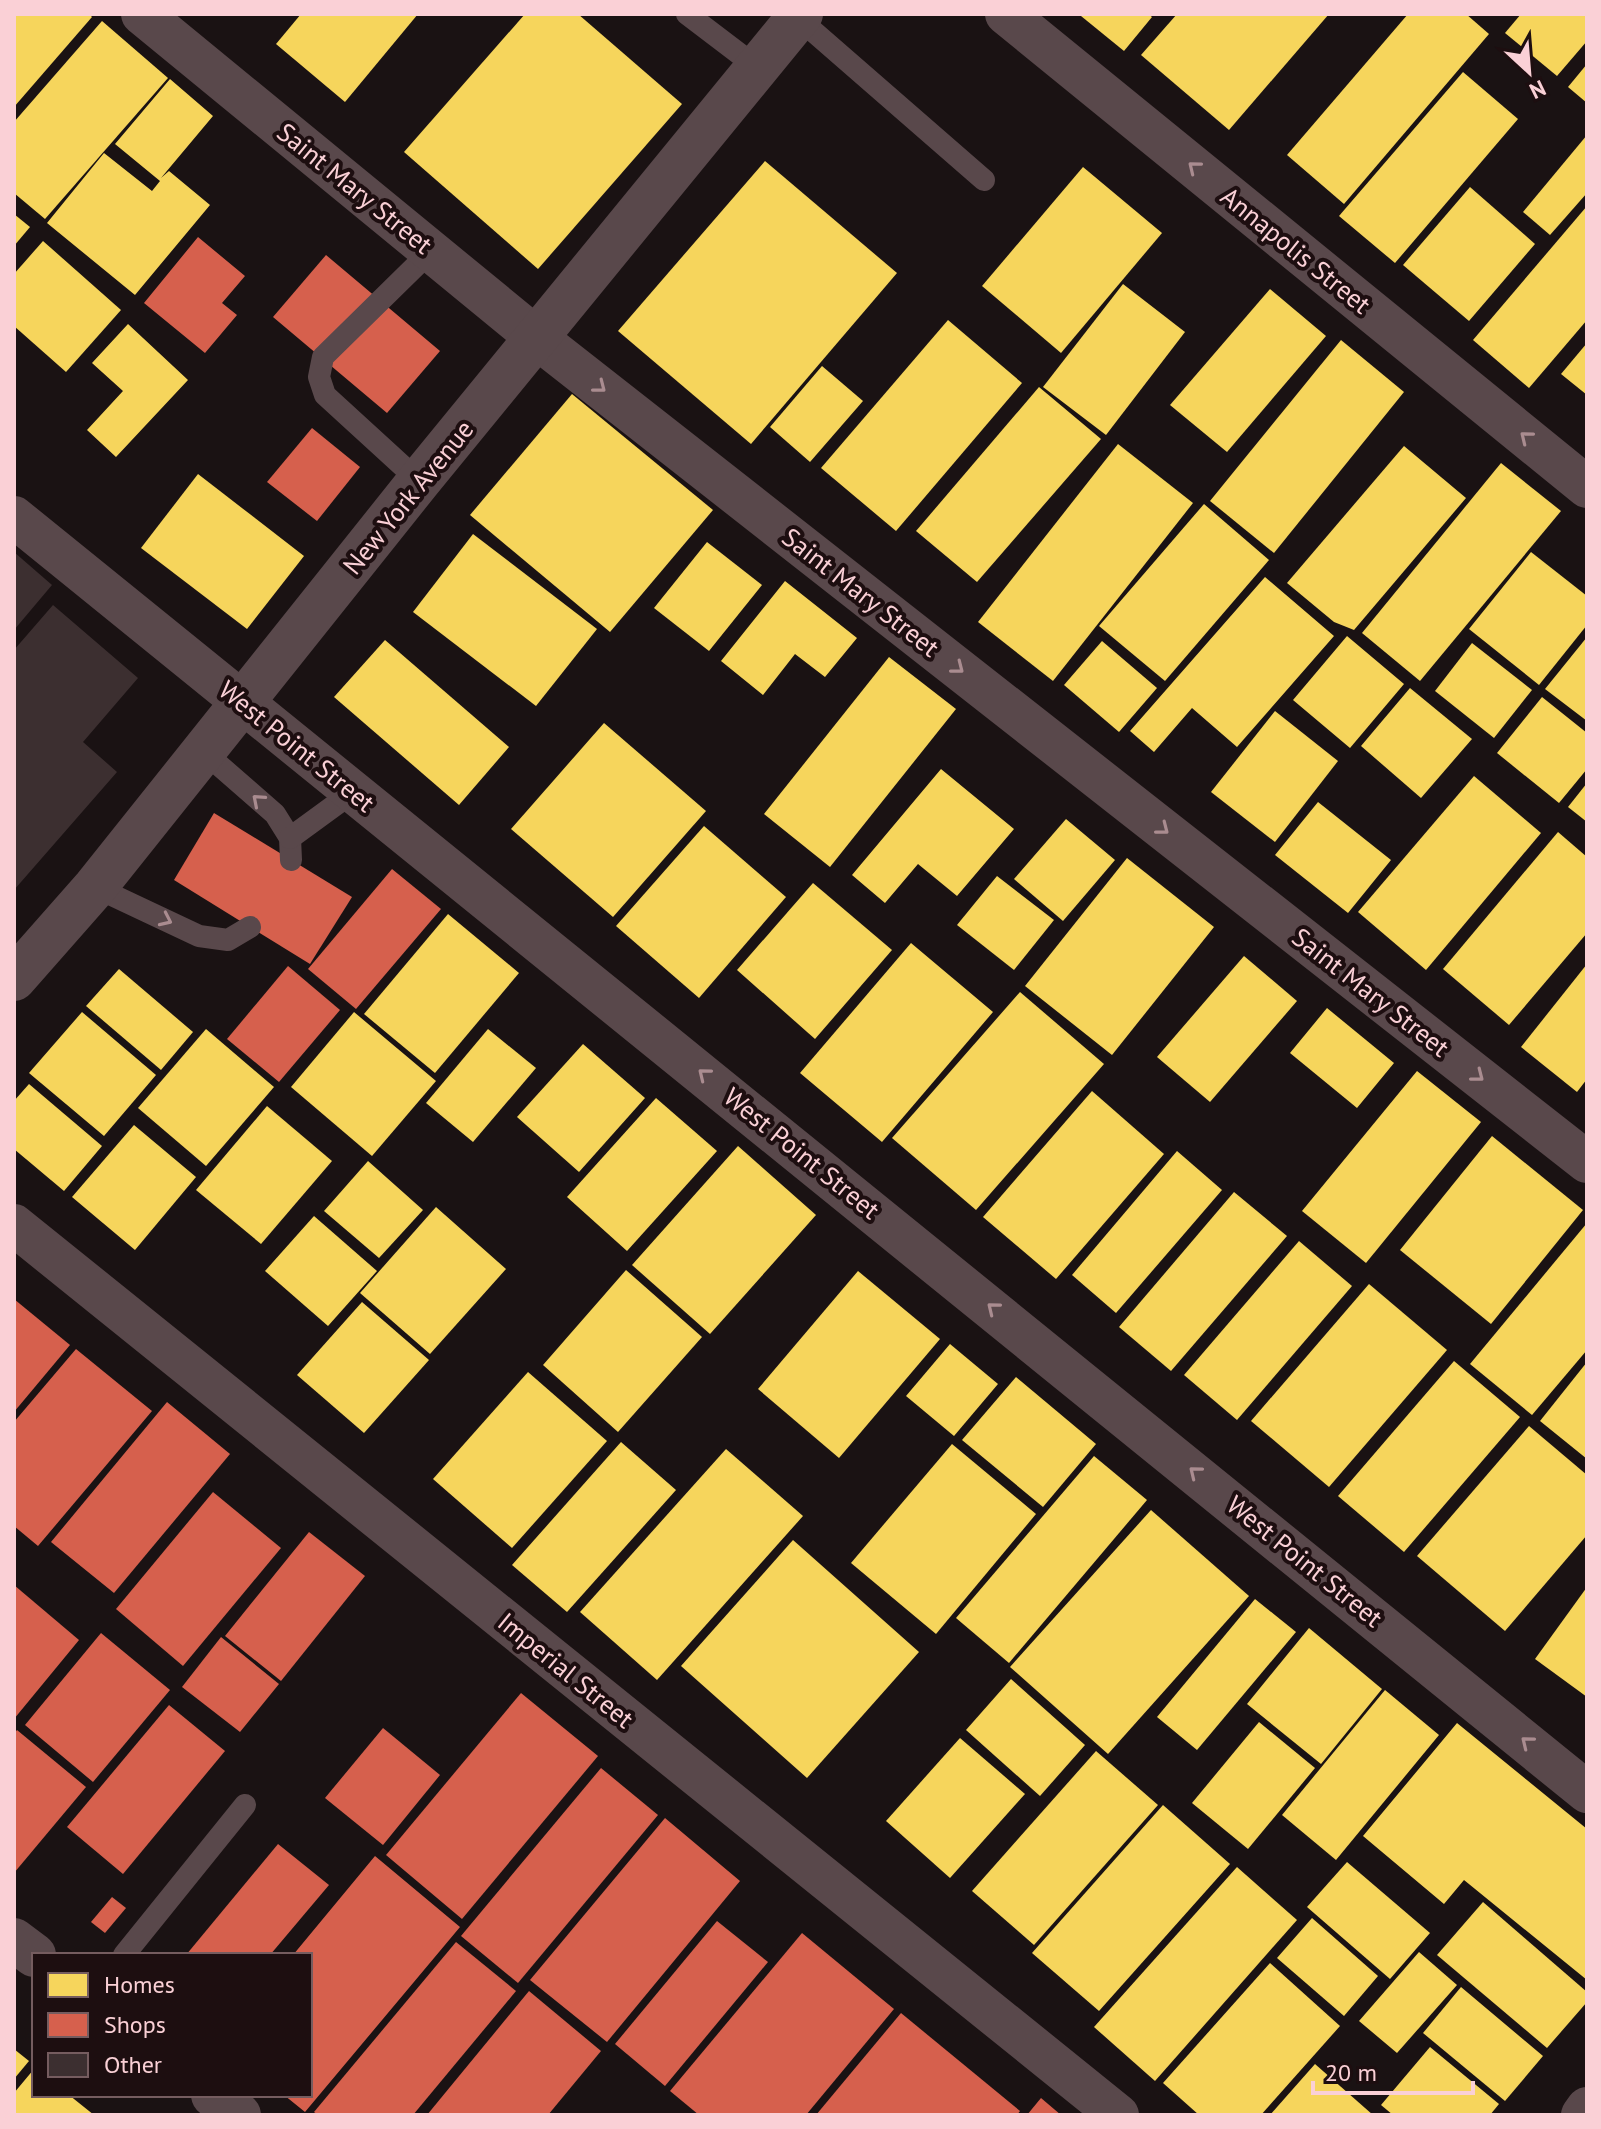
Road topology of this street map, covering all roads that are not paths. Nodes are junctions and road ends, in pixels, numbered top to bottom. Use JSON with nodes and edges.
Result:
{"nodes":[{"id":1,"x":142,"y":14,"type":"edge"},
{"id":2,"x":687,"y":14,"type":"edge"},
{"id":3,"x":1006,"y":14,"type":"edge"},
{"id":4,"x":800,"y":16,"type":"edge"},
{"id":5,"x":758,"y":68,"type":"junction"},
{"id":6,"x":984,"y":180,"type":"dead end"},
{"id":7,"x":431,"y":251,"type":"junction"},
{"id":8,"x":538,"y":339,"type":"junction"},
{"id":9,"x":419,"y":481,"type":"junction"},
{"id":10,"x":1587,"y":487,"type":"edge"},
{"id":11,"x":14,"y":517,"type":"edge"},
{"id":12,"x":244,"y":703,"type":"junction"},
{"id":13,"x":204,"y":752,"type":"junction"},
{"id":14,"x":353,"y":792,"type":"junction"},
{"id":15,"x":95,"y":887,"type":"junction"},
{"id":16,"x":250,"y":927,"type":"dead end"},
{"id":17,"x":14,"y":979,"type":"edge"},
{"id":18,"x":1587,"y":1162,"type":"edge"},
{"id":19,"x":14,"y":1225,"type":"edge"},
{"id":20,"x":1587,"y":1792,"type":"edge"},
{"id":21,"x":245,"y":1805,"type":"dead end"},
{"id":22,"x":14,"y":1940,"type":"edge"},
{"id":23,"x":126,"y":1953,"type":"edge"},
{"id":24,"x":32,"y":1954,"type":"edge"},
{"id":25,"x":216,"y":2097,"type":"edge"},
{"id":26,"x":1587,"y":2108,"type":"edge"},
{"id":27,"x":239,"y":2115,"type":"edge"},
{"id":28,"x":1118,"y":2115,"type":"edge"},
{"id":29,"x":1582,"y":2115,"type":"edge"}],
"edges":[{"from":1,"to":7,"type":"street","name":"Saint Mary Street"},
{"from":2,"to":5,"type":"lane"},
{"from":10,"to":3,"type":"street","name":"Annapolis Street","one_way":true},
{"from":4,"to":5,"type":"street","name":"New York Avenue"},
{"from":4,"to":6,"type":"lane"},
{"from":5,"to":8,"type":"street","name":"New York Avenue"},
{"from":7,"to":8,"type":"street","name":"Saint Mary Street"},
{"from":7,"to":9,"type":"lane"},
{"from":8,"to":9,"type":"street","name":"New York Avenue"},
{"from":8,"to":18,"type":"street","name":"Saint Mary Street","one_way":true},
{"from":9,"to":12,"type":"street","name":"New York Avenue"},
{"from":11,"to":12,"type":"street","name":"West Point Street"},
{"from":12,"to":13,"type":"street","name":"New York Avenue"},
{"from":12,"to":14,"type":"street","name":"West Point Street"},
{"from":14,"to":13,"type":"lane","one_way":true},
{"from":13,"to":15,"type":"street","name":"New York Avenue"},
{"from":20,"to":14,"type":"street","name":"West Point Street","one_way":true},
{"from":15,"to":16,"type":"lane","one_way":true},
{"from":15,"to":17,"type":"street","name":"New York Avenue"},
{"from":19,"to":28,"type":"street","name":"Imperial Street"},
{"from":21,"to":23,"type":"lane"},
{"from":22,"to":24,"type":"street"},
{"from":25,"to":27,"type":"street"},
{"from":26,"to":29,"type":"street"}]}
